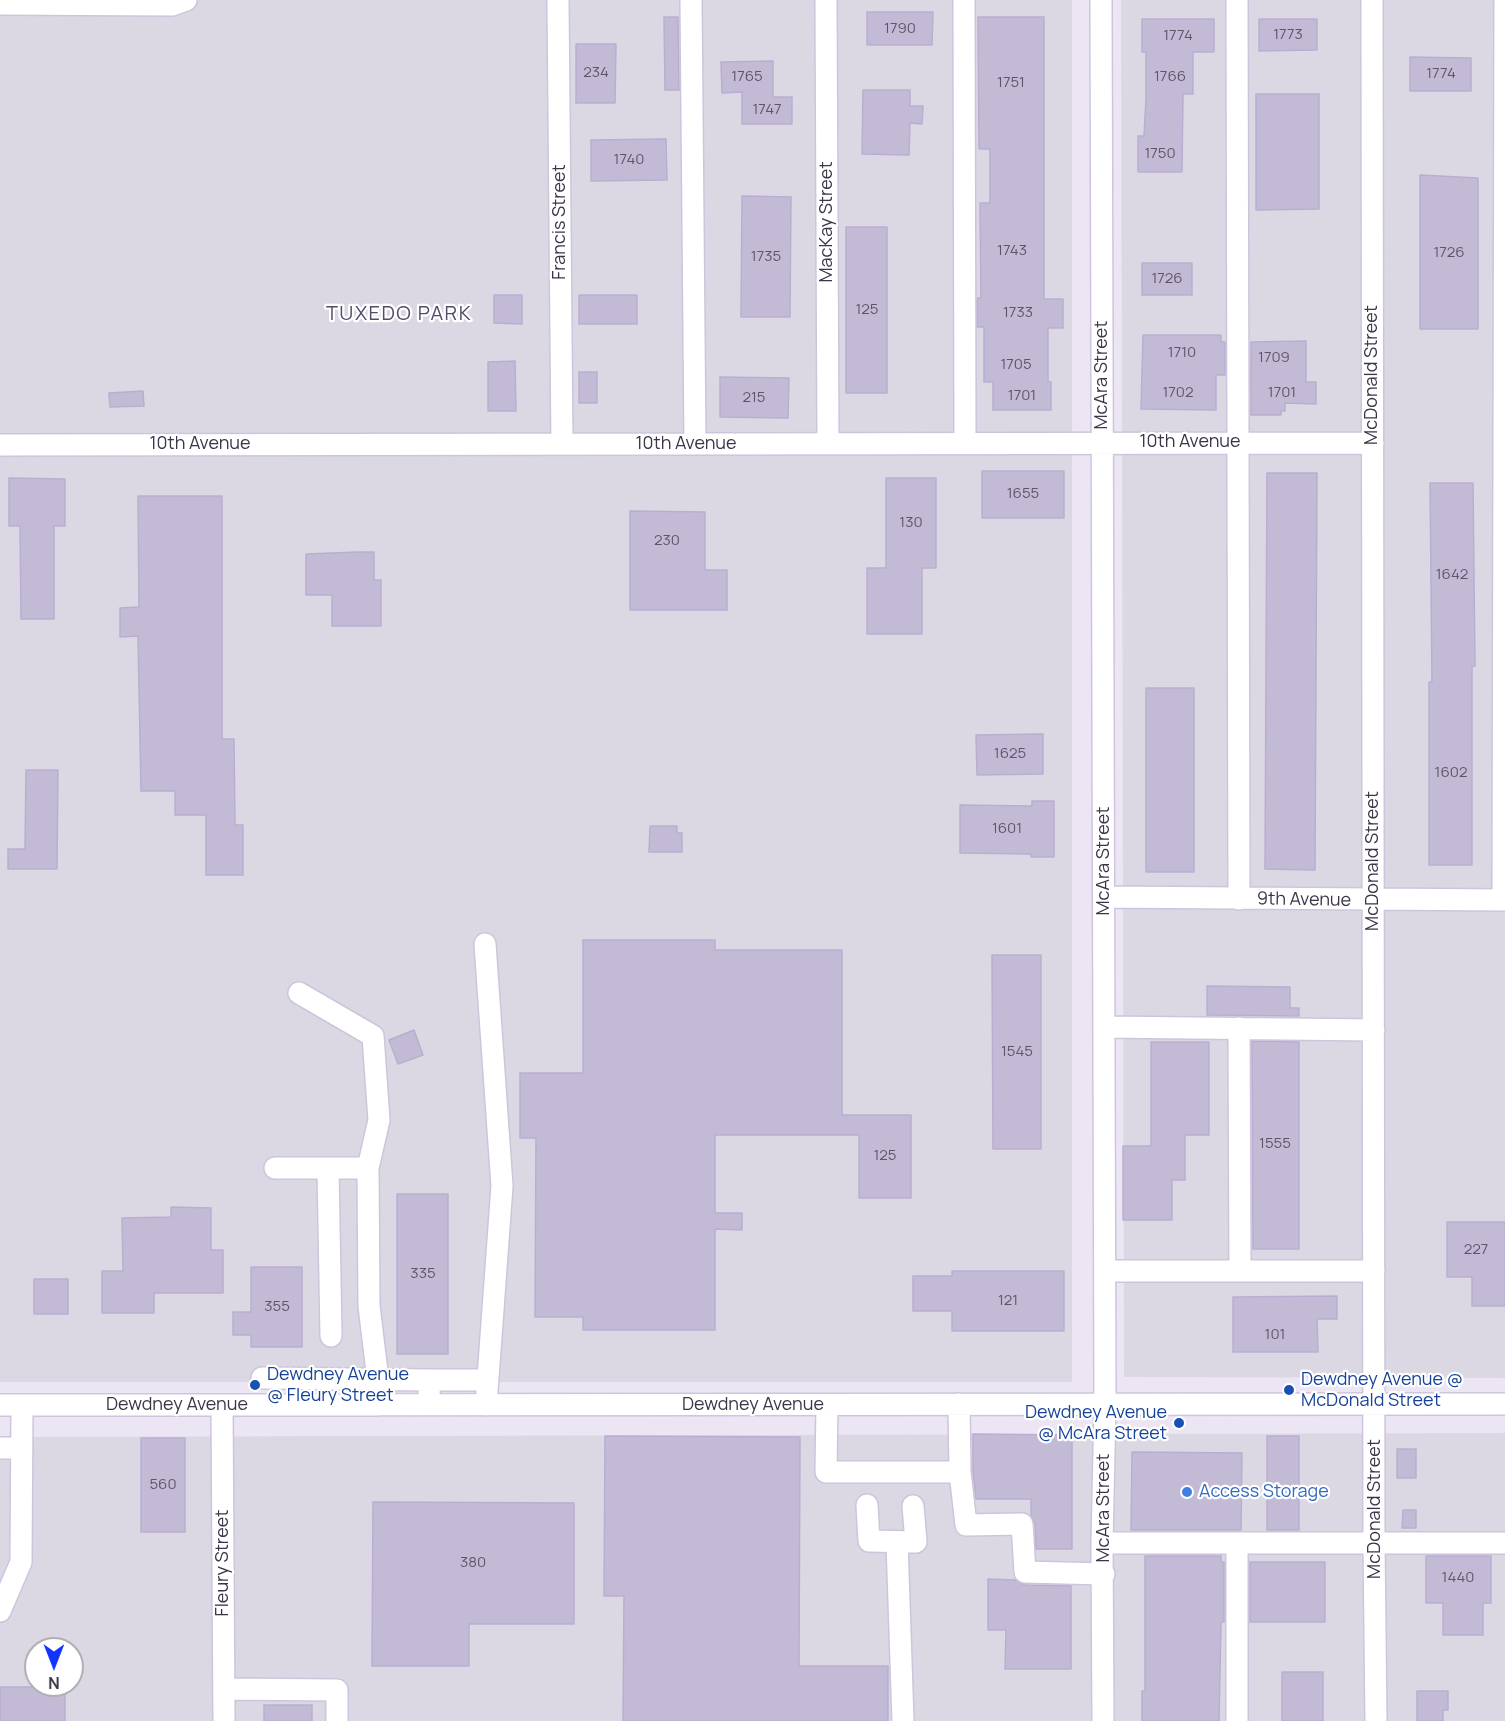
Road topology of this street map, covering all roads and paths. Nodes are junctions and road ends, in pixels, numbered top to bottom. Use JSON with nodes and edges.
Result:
{"nodes":[{"id":1,"x":186,"y":0,"type":"edge"},
{"id":2,"x":558,"y":0,"type":"edge"},
{"id":3,"x":691,"y":0,"type":"edge"},
{"id":4,"x":826,"y":0,"type":"edge"},
{"id":5,"x":964,"y":0,"type":"edge"},
{"id":6,"x":1101,"y":0,"type":"edge"},
{"id":7,"x":1237,"y":0,"type":"edge"},
{"id":8,"x":1372,"y":0,"type":"edge"},
{"id":9,"x":1505,"y":0,"type":"edge"},
{"id":10,"x":0,"y":4,"type":"edge"},
{"id":11,"x":1239,"y":442,"type":"junction"},
{"id":12,"x":965,"y":443,"type":"junction"},
{"id":13,"x":1102,"y":443,"type":"junction"},
{"id":14,"x":1373,"y":443,"type":"junction"},
{"id":15,"x":562,"y":444,"type":"junction"},
{"id":16,"x":695,"y":444,"type":"junction"},
{"id":17,"x":828,"y":444,"type":"junction"},
{"id":18,"x":0,"y":445,"type":"edge"},
{"id":19,"x":1104,"y":897,"type":"junction"},
{"id":20,"x":1239,"y":899,"type":"junction"},
{"id":21,"x":1504,"y":900,"type":"edge"},
{"id":22,"x":1373,"y":901,"type":"junction"},
{"id":23,"x":485,"y":944,"type":"dead end"},
{"id":24,"x":300,"y":993,"type":"dead end"},
{"id":25,"x":1104,"y":1027,"type":"junction"},
{"id":26,"x":1239,"y":1028,"type":"junction"},
{"id":27,"x":1374,"y":1030,"type":"junction"},
{"id":28,"x":275,"y":1168,"type":"dead end"},
{"id":29,"x":368,"y":1168,"type":"junction"},
{"id":30,"x":328,"y":1169,"type":"junction"},
{"id":31,"x":1105,"y":1271,"type":"junction"},
{"id":32,"x":1240,"y":1271,"type":"junction"},
{"id":33,"x":1374,"y":1271,"type":"junction"},
{"id":34,"x":331,"y":1336,"type":"dead end"},
{"id":35,"x":262,"y":1378,"type":"dead end"},
{"id":36,"x":378,"y":1380,"type":"junction"},
{"id":37,"x":430,"y":1380,"type":"junction"},
{"id":38,"x":488,"y":1380,"type":"junction"},
{"id":39,"x":959,"y":1404,"type":"junction"},
{"id":40,"x":1105,"y":1404,"type":"junction"},
{"id":41,"x":1374,"y":1404,"type":"junction"},
{"id":42,"x":1505,"y":1404,"type":"edge"},
{"id":43,"x":0,"y":1405,"type":"edge"},
{"id":44,"x":22,"y":1405,"type":"junction"},
{"id":45,"x":222,"y":1405,"type":"junction"},
{"id":46,"x":378,"y":1405,"type":"junction"},
{"id":47,"x":429,"y":1405,"type":"junction"},
{"id":48,"x":486,"y":1405,"type":"junction"},
{"id":49,"x":827,"y":1405,"type":"junction"},
{"id":50,"x":0,"y":1448,"type":"edge"},
{"id":51,"x":22,"y":1448,"type":"junction"},
{"id":52,"x":960,"y":1472,"type":"junction"},
{"id":53,"x":867,"y":1505,"type":"dead end"},
{"id":54,"x":913,"y":1506,"type":"dead end"},
{"id":55,"x":897,"y":1542,"type":"junction"},
{"id":56,"x":1102,"y":1543,"type":"junction"},
{"id":57,"x":1237,"y":1543,"type":"junction"},
{"id":58,"x":1505,"y":1543,"type":"edge"},
{"id":59,"x":1374,"y":1544,"type":"junction"},
{"id":60,"x":1104,"y":1574,"type":"junction"},
{"id":61,"x":0,"y":1611,"type":"edge"},
{"id":62,"x":224,"y":1689,"type":"junction"},
{"id":63,"x":224,"y":1721,"type":"edge"},
{"id":64,"x":337,"y":1721,"type":"edge"},
{"id":65,"x":903,"y":1721,"type":"edge"},
{"id":66,"x":1103,"y":1721,"type":"edge"},
{"id":67,"x":1237,"y":1721,"type":"edge"},
{"id":68,"x":1376,"y":1721,"type":"edge"}],
"edges":[{"from":1,"to":10,"type":"street"},
{"from":2,"to":15,"type":"street","name":"Francis Street"},
{"from":3,"to":16,"type":"street"},
{"from":4,"to":17,"type":"street","name":"MacKay Street"},
{"from":5,"to":12,"type":"street"},
{"from":6,"to":13,"type":"street","name":"McAra Street"},
{"from":7,"to":11,"type":"street"},
{"from":8,"to":14,"type":"street","name":"McDonald Street"},
{"from":9,"to":21,"type":"street"},
{"from":11,"to":13,"type":"street","name":"10th Avenue"},
{"from":11,"to":14,"type":"street","name":"10th Avenue"},
{"from":11,"to":20,"type":"street"},
{"from":12,"to":13,"type":"street","name":"10th Avenue"},
{"from":12,"to":17,"type":"street","name":"10th Avenue"},
{"from":13,"to":19,"type":"street","name":"McAra Street"},
{"from":14,"to":22,"type":"street","name":"McDonald Street"},
{"from":15,"to":16,"type":"street","name":"10th Avenue"},
{"from":15,"to":18,"type":"street","name":"10th Avenue"},
{"from":16,"to":17,"type":"street","name":"10th Avenue"},
{"from":19,"to":20,"type":"street","name":"9th Avenue"},
{"from":19,"to":25,"type":"street","name":"McAra Street"},
{"from":20,"to":22,"type":"street","name":"9th Avenue"},
{"from":21,"to":22,"type":"street","name":"9th Avenue"},
{"from":22,"to":27,"type":"street","name":"McDonald Street"},
{"from":23,"to":38,"type":"street"},
{"from":24,"to":29,"type":"street"},
{"from":25,"to":26,"type":"street"},
{"from":25,"to":31,"type":"street","name":"McAra Street"},
{"from":26,"to":27,"type":"street"},
{"from":26,"to":32,"type":"street"},
{"from":27,"to":33,"type":"street","name":"McDonald Street"},
{"from":28,"to":30,"type":"street"},
{"from":29,"to":30,"type":"street"},
{"from":29,"to":36,"type":"street"},
{"from":30,"to":34,"type":"street"},
{"from":31,"to":32,"type":"street"},
{"from":31,"to":40,"type":"street","name":"McAra Street"},
{"from":32,"to":33,"type":"street"},
{"from":33,"to":41,"type":"street","name":"McDonald Street"},
{"from":35,"to":36,"type":"street"},
{"from":36,"to":37,"type":"street"},
{"from":36,"to":46,"type":"street"},
{"from":37,"to":38,"type":"street"},
{"from":37,"to":47,"type":"street"},
{"from":38,"to":48,"type":"street"},
{"from":39,"to":40,"type":"street","name":"Dewdney Avenue"},
{"from":39,"to":49,"type":"street","name":"Dewdney Avenue"},
{"from":39,"to":52,"type":"street"},
{"from":40,"to":41,"type":"street","name":"Dewdney Avenue"},
{"from":40,"to":56,"type":"street","name":"McAra Street"},
{"from":41,"to":42,"type":"street","name":"Dewdney Avenue"},
{"from":41,"to":59,"type":"street","name":"McDonald Street"},
{"from":43,"to":44,"type":"street","name":"Dewdney Avenue"},
{"from":44,"to":45,"type":"street","name":"Dewdney Avenue"},
{"from":44,"to":51,"type":"street"},
{"from":45,"to":46,"type":"street","name":"Dewdney Avenue"},
{"from":45,"to":62,"type":"street","name":"Fleury Street"},
{"from":46,"to":47,"type":"street","name":"Dewdney Avenue"},
{"from":47,"to":48,"type":"street","name":"Dewdney Avenue"},
{"from":48,"to":49,"type":"street","name":"Dewdney Avenue"},
{"from":49,"to":52,"type":"street"},
{"from":50,"to":51,"type":"street"},
{"from":51,"to":61,"type":"street"},
{"from":52,"to":60,"type":"street"},
{"from":53,"to":55,"type":"street"},
{"from":54,"to":55,"type":"street"},
{"from":55,"to":65,"type":"street"},
{"from":56,"to":57,"type":"street"},
{"from":56,"to":60,"type":"street","name":"McAra Street"},
{"from":57,"to":59,"type":"street"},
{"from":57,"to":67,"type":"street"},
{"from":58,"to":59,"type":"street"},
{"from":59,"to":68,"type":"street","name":"McDonald Street"},
{"from":60,"to":66,"type":"street","name":"McAra Street"},
{"from":62,"to":63,"type":"street","name":"Fleury Street"},
{"from":62,"to":64,"type":"street"}]}
